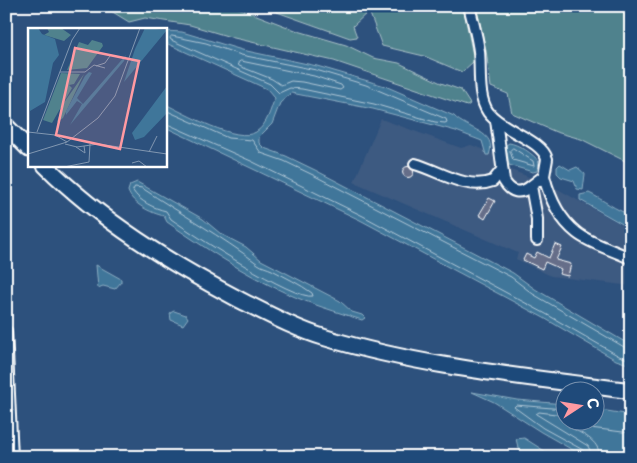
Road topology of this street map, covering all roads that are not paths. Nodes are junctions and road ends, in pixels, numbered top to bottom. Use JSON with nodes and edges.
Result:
{"nodes":[{"id":1,"x":470,"y":6,"type":"edge"},
{"id":2,"x":496,"y":120,"type":"junction"},
{"id":3,"x":6,"y":126,"type":"edge"},
{"id":4,"x":28,"y":147,"type":"edge"},
{"id":5,"x":415,"y":164,"type":"dead end"},
{"id":6,"x":46,"y":166,"type":"edge"},
{"id":7,"x":501,"y":171,"type":"junction"},
{"id":8,"x":544,"y":176,"type":"junction"},
{"id":9,"x":532,"y":186,"type":"junction"},
{"id":10,"x":537,"y":240,"type":"dead end"},
{"id":11,"x":630,"y":258,"type":"edge"},
{"id":12,"x":6,"y":331,"type":"edge"},
{"id":13,"x":631,"y":391,"type":"edge"},
{"id":14,"x":12,"y":457,"type":"edge"}],
"edges":[{"from":1,"to":2,"type":"street"},
{"from":2,"to":7,"type":"street"},
{"from":2,"to":8,"type":"street"},
{"from":3,"to":4,"type":"highway"},
{"from":5,"to":7,"type":"street"},
{"from":6,"to":13,"type":"highway"},
{"from":7,"to":9,"type":"street"},
{"from":8,"to":9,"type":"street"},
{"from":8,"to":11,"type":"street"},
{"from":9,"to":10,"type":"street"},
{"from":12,"to":14,"type":"street"}]}
